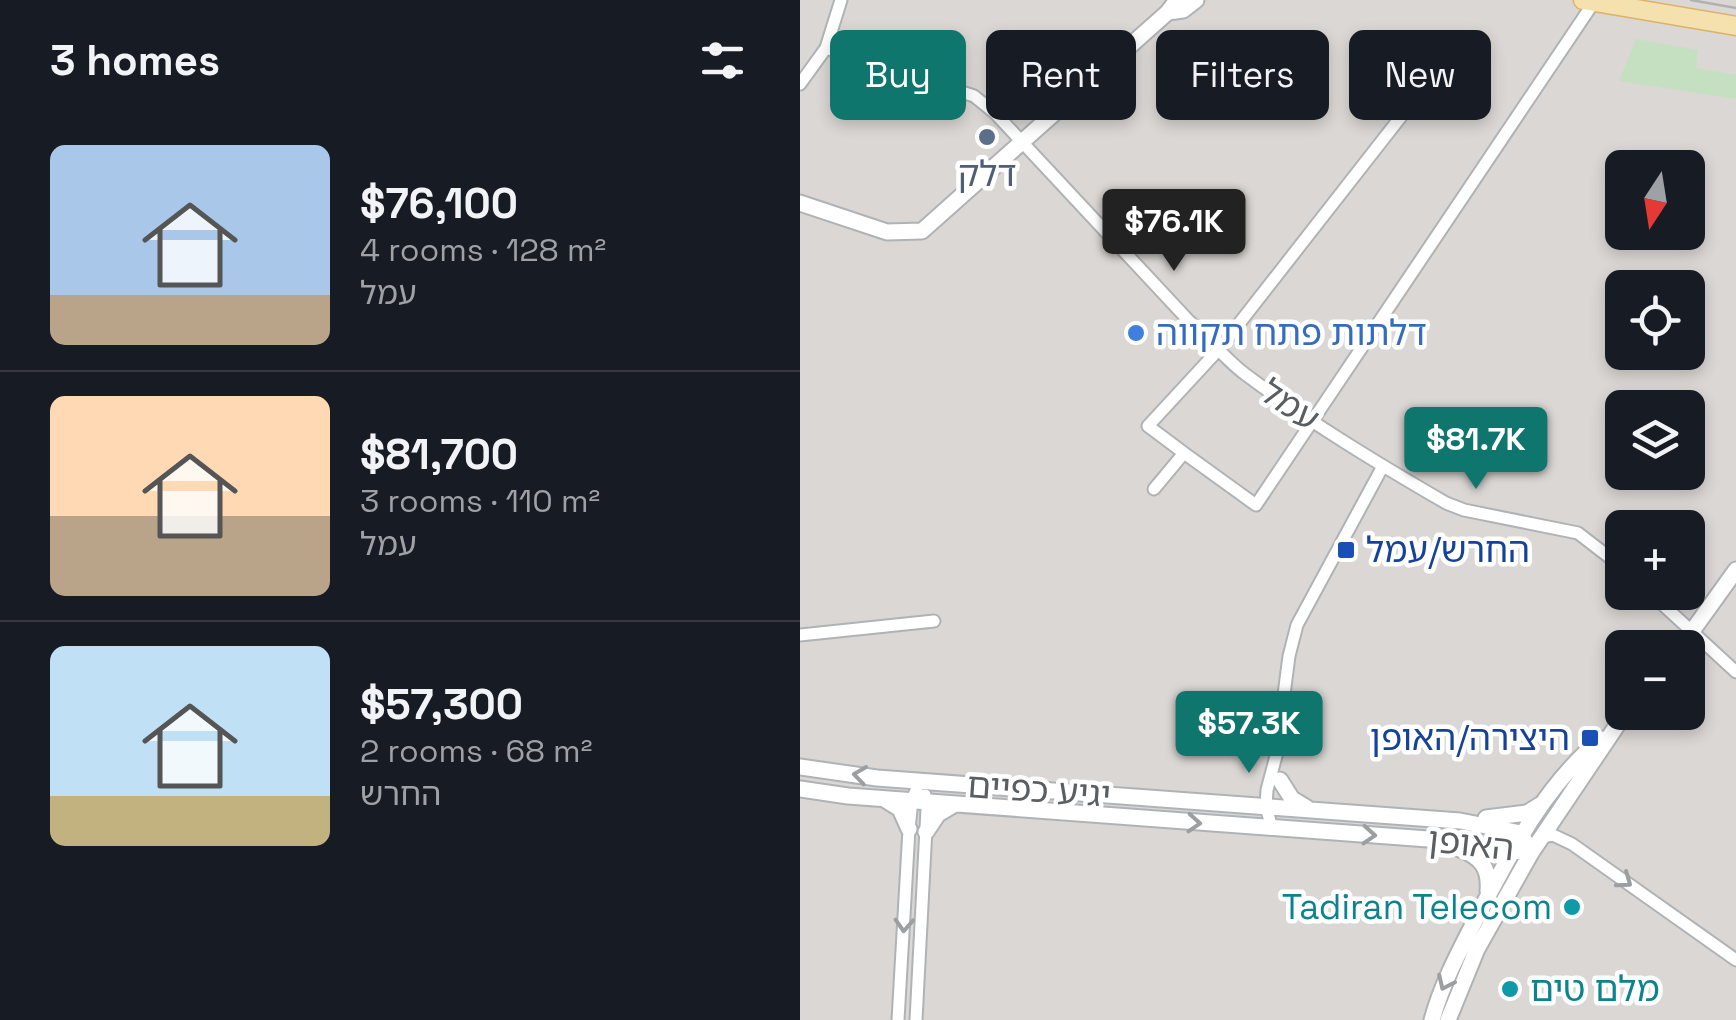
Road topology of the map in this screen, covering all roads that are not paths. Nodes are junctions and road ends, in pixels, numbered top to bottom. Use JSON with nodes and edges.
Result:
{"nodes":[{"id":1,"x":841,"y":0,"type":"edge"},
{"id":2,"x":1196,"y":0,"type":"edge"},
{"id":3,"x":1589,"y":1,"type":"edge"},
{"id":4,"x":1168,"y":4,"type":"edge"},
{"id":5,"x":1736,"y":26,"type":"edge"},
{"id":6,"x":826,"y":48,"type":"junction"},
{"id":7,"x":800,"y":84,"type":"edge"},
{"id":8,"x":1398,"y":120,"type":"edge"},
{"id":9,"x":1021,"y":144,"type":"junction"},
{"id":10,"x":800,"y":203,"type":"edge"},
{"id":11,"x":1220,"y":348,"type":"junction"},
{"id":12,"x":1313,"y":421,"type":"junction"},
{"id":13,"x":1184,"y":452,"type":"junction"},
{"id":14,"x":1383,"y":466,"type":"junction"},
{"id":15,"x":1154,"y":489,"type":"dead end"},
{"id":16,"x":1605,"y":553,"type":"edge"},
{"id":17,"x":1736,"y":570,"type":"edge"},
{"id":18,"x":1668,"y":610,"type":"edge"},
{"id":19,"x":934,"y":621,"type":"dead end"},
{"id":20,"x":1689,"y":630,"type":"edge"},
{"id":21,"x":1694,"y":630,"type":"edge"},
{"id":22,"x":800,"y":636,"type":"edge"},
{"id":23,"x":1705,"y":645,"type":"edge"},
{"id":24,"x":1736,"y":672,"type":"edge"},
{"id":25,"x":1610,"y":731,"type":"joint"},
{"id":26,"x":1276,"y":756,"type":"junction"},
{"id":27,"x":800,"y":766,"type":"edge"},
{"id":28,"x":1280,"y":780,"type":"junction"},
{"id":29,"x":920,"y":781,"type":"junction"},
{"id":30,"x":800,"y":789,"type":"edge"},
{"id":31,"x":880,"y":798,"type":"junction"},
{"id":32,"x":920,"y":801,"type":"junction"},
{"id":33,"x":1544,"y":803,"type":"junction"},
{"id":34,"x":956,"y":804,"type":"junction"},
{"id":35,"x":1273,"y":806,"type":"junction"},
{"id":36,"x":1310,"y":809,"type":"junction"},
{"id":37,"x":1460,"y":820,"type":"junction"},
{"id":38,"x":1272,"y":829,"type":"junction"},
{"id":39,"x":918,"y":830,"type":"junction"},
{"id":40,"x":1521,"y":833,"type":"junction"},
{"id":41,"x":1541,"y":836,"type":"junction"},
{"id":42,"x":1428,"y":839,"type":"junction"},
{"id":43,"x":1512,"y":851,"type":"junction"},
{"id":44,"x":1531,"y":853,"type":"junction"},
{"id":45,"x":1487,"y":898,"type":"junction"},
{"id":46,"x":1736,"y":960,"type":"edge"},
{"id":47,"x":898,"y":1020,"type":"edge"},
{"id":48,"x":916,"y":1020,"type":"edge"},
{"id":49,"x":1432,"y":1020,"type":"edge"},
{"id":50,"x":1448,"y":1020,"type":"edge"}],
"edges":[{"from":1,"to":6,"type":"street"},
{"from":2,"to":4,"type":"street"},
{"from":3,"to":5,"type":"main road"},
{"from":3,"to":12,"type":"street"},
{"from":4,"to":9,"type":"street"},
{"from":6,"to":7,"type":"street"},
{"from":6,"to":9,"type":"street","name":"עמל"},
{"from":8,"to":11,"type":"street"},
{"from":9,"to":10,"type":"street"},
{"from":9,"to":11,"type":"street","name":"עמל"},
{"from":11,"to":12,"type":"street","name":"עמל"},
{"from":11,"to":13,"type":"street"},
{"from":12,"to":13,"type":"street"},
{"from":12,"to":14,"type":"street","name":"עמל"},
{"from":13,"to":15,"type":"street"},
{"from":14,"to":16,"type":"street","name":"עמל"},
{"from":14,"to":26,"type":"street"},
{"from":17,"to":21,"type":"street"},
{"from":18,"to":20,"type":"street"},
{"from":19,"to":22,"type":"street"},
{"from":23,"to":24,"type":"street"},
{"from":25,"to":33,"type":"street"},
{"from":25,"to":41,"type":"street"},
{"from":26,"to":28,"type":"street"},
{"from":26,"to":35,"type":"street"},
{"from":29,"to":27,"type":"street","name":"יגיע כפיים","one_way":true},
{"from":28,"to":35,"type":"street"},
{"from":28,"to":36,"type":"street"},
{"from":29,"to":32,"type":"street"},
{"from":29,"to":35,"type":"street","name":"יגיע כפיים"},
{"from":30,"to":31,"type":"street","name":"יגיע כפיים"},
{"from":31,"to":32,"type":"street","name":"יגיע כפיים"},
{"from":31,"to":39,"type":"street"},
{"from":32,"to":34,"type":"street","name":"יגיע כפיים"},
{"from":32,"to":39,"type":"street"},
{"from":33,"to":37,"type":"street"},
{"from":33,"to":40,"type":"street"},
{"from":34,"to":38,"type":"street","name":"יגיע כפיים","one_way":true},
{"from":34,"to":39,"type":"street"},
{"from":35,"to":36,"type":"street","name":"האופן"},
{"from":35,"to":38,"type":"street"},
{"from":36,"to":37,"type":"street","name":"האופן"},
{"from":37,"to":40,"type":"street","name":"האופן"},
{"from":38,"to":42,"type":"street","name":"האופן","one_way":true},
{"from":39,"to":47,"type":"street","one_way":true},
{"from":39,"to":48,"type":"street"},
{"from":40,"to":43,"type":"street"},
{"from":40,"to":44,"type":"street","name":"האופן"},
{"from":41,"to":44,"type":"street"},
{"from":41,"to":46,"type":"street","one_way":true},
{"from":42,"to":43,"type":"street","name":"האופן"},
{"from":42,"to":45,"type":"street"},
{"from":43,"to":44,"type":"street","name":"האופן"},
{"from":43,"to":45,"type":"street"},
{"from":44,"to":50,"type":"street"},
{"from":45,"to":49,"type":"street","one_way":true}]}
